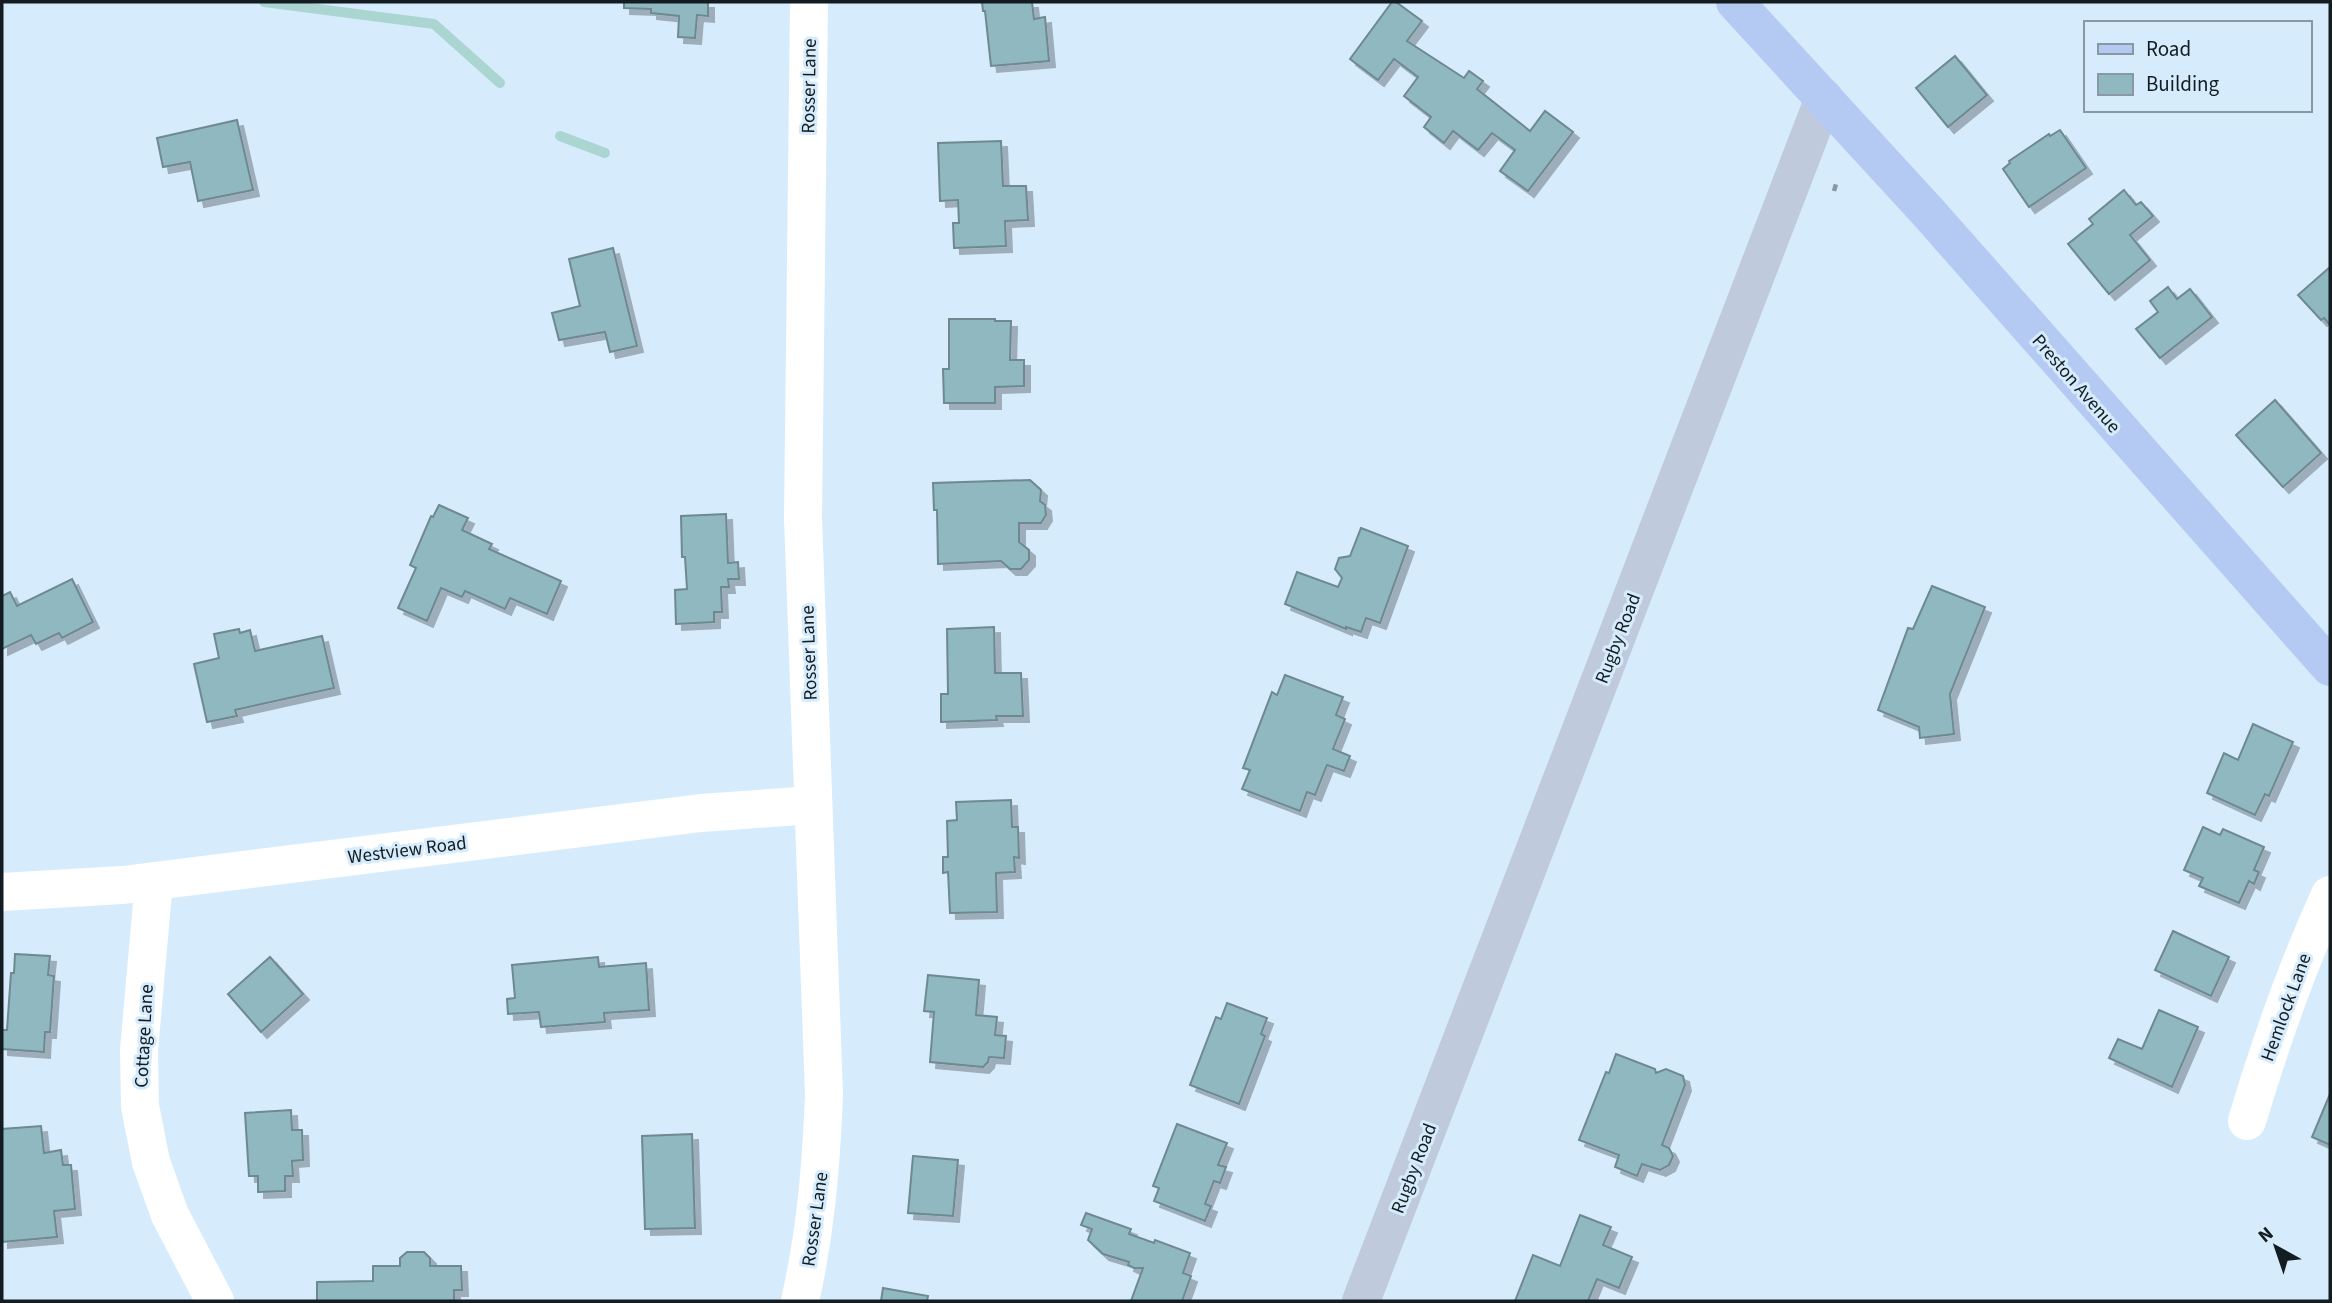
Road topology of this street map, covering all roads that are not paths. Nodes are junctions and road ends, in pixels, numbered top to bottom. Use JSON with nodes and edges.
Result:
{"nodes":[{"id":1,"x":809,"y":2,"type":"edge"},
{"id":2,"x":1735,"y":2,"type":"edge"},
{"id":3,"x":1825,"y":98,"type":"junction"},
{"id":4,"x":2330,"y":667,"type":"edge"},
{"id":5,"x":812,"y":805,"type":"junction"},
{"id":6,"x":154,"y":881,"type":"junction"},
{"id":7,"x":2,"y":892,"type":"edge"},
{"id":8,"x":2330,"y":895,"type":"edge"},
{"id":9,"x":2247,"y":1121,"type":"dead end"},
{"id":10,"x":215,"y":1301,"type":"edge"},
{"id":11,"x":800,"y":1301,"type":"edge"},
{"id":12,"x":1362,"y":1301,"type":"edge"}],
"edges":[{"from":1,"to":5,"type":"street","name":"Rosser Lane"},
{"from":2,"to":3,"type":"main road"},
{"from":3,"to":4,"type":"main road","name":"Preston Avenue"},
{"from":3,"to":12,"type":"street","name":"Rugby Road"},
{"from":5,"to":6,"type":"street","name":"Westview Road"},
{"from":5,"to":11,"type":"street","name":"Rosser Lane"},
{"from":6,"to":7,"type":"street","name":"Westview Road"},
{"from":6,"to":10,"type":"street","name":"Cottage Lane"},
{"from":8,"to":9,"type":"street","name":"Hemlock Lane"}]}
